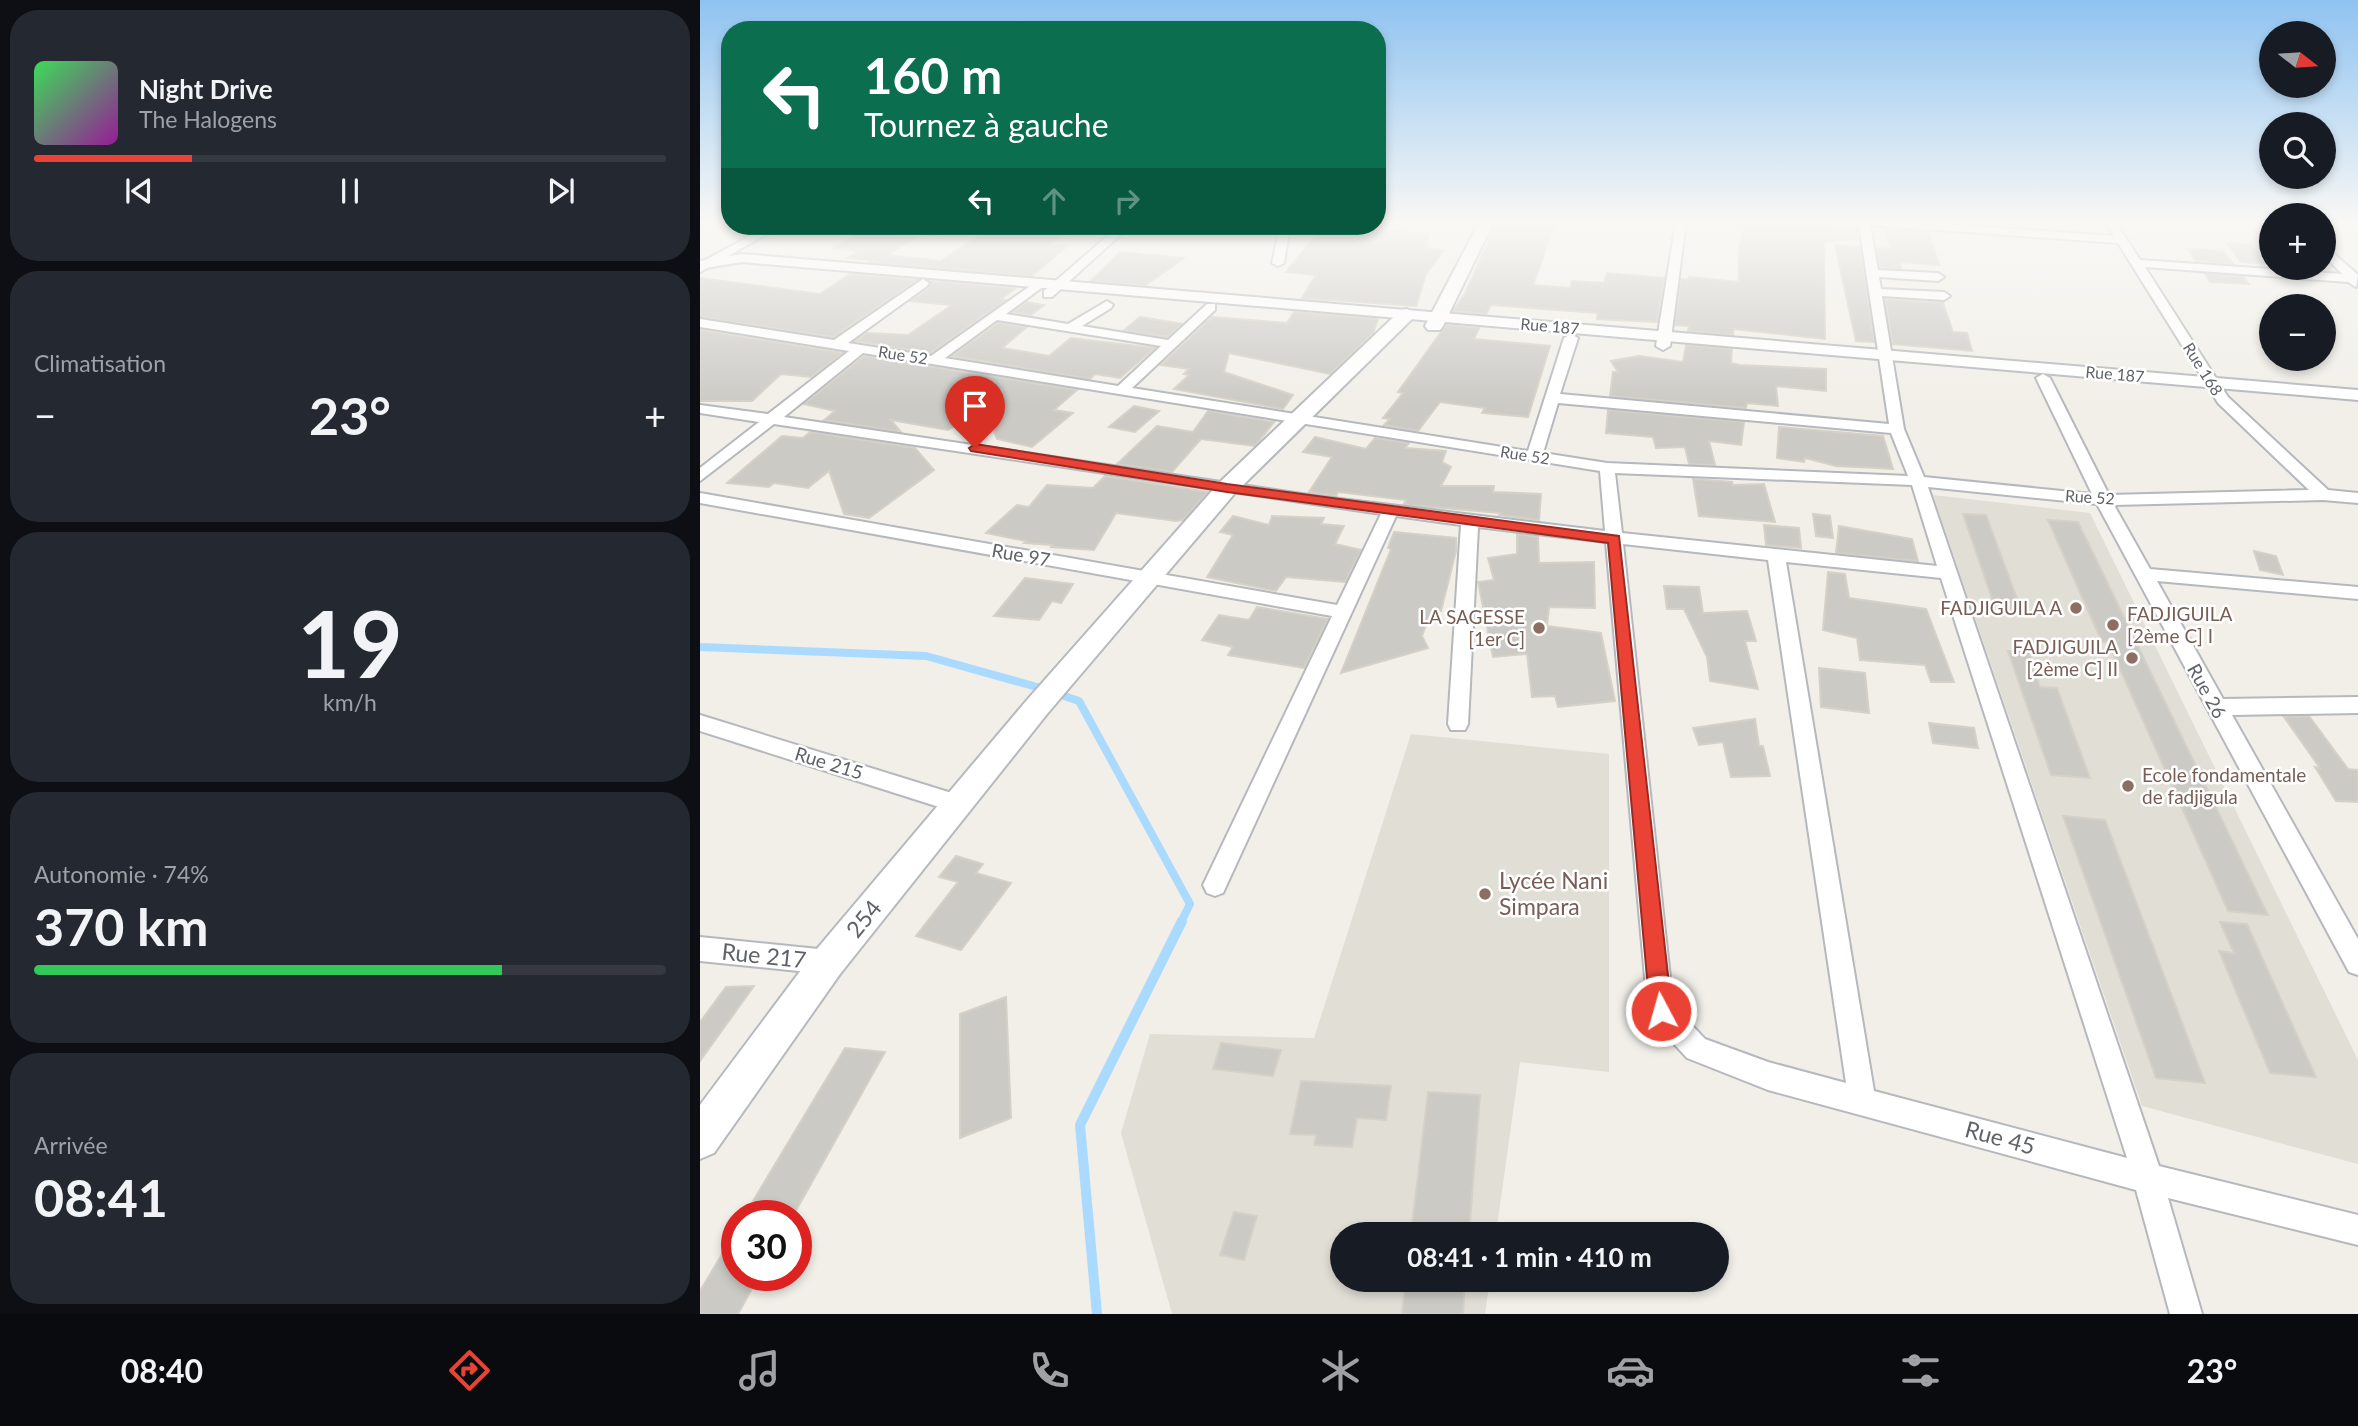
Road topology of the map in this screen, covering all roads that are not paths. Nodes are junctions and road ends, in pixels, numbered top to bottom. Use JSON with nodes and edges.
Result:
{"nodes":[{"id":1,"x":915,"y":282,"type":"edge"},
{"id":2,"x":987,"y":282,"type":"edge"},
{"id":3,"x":1051,"y":282,"type":"edge"},
{"id":4,"x":1441,"y":282,"type":"edge"},
{"id":5,"x":1446,"y":282,"type":"edge"},
{"id":6,"x":1672,"y":282,"type":"edge"},
{"id":7,"x":1876,"y":282,"type":"edge"},
{"id":8,"x":2149,"y":282,"type":"edge"},
{"id":9,"x":923,"y":283,"type":"junction"},
{"id":10,"x":1044,"y":288,"type":"junction"},
{"id":11,"x":1878,"y":292,"type":"junction"},
{"id":12,"x":1944,"y":296,"type":"dead end"},
{"id":13,"x":1107,"y":305,"type":"dead end"},
{"id":14,"x":1211,"y":307,"type":"junction"},
{"id":15,"x":995,"y":316,"type":"junction"},
{"id":16,"x":1420,"y":320,"type":"junction"},
{"id":17,"x":700,"y":323,"type":"edge"},
{"id":18,"x":1070,"y":328,"type":"junction"},
{"id":19,"x":1571,"y":338,"type":"junction"},
{"id":20,"x":1664,"y":341,"type":"junction"},
{"id":21,"x":1171,"y":344,"type":"junction"},
{"id":22,"x":836,"y":345,"type":"junction"},
{"id":23,"x":860,"y":349,"type":"junction"},
{"id":24,"x":934,"y":360,"type":"junction"},
{"id":25,"x":1888,"y":360,"type":"junction"},
{"id":26,"x":2043,"y":378,"type":"junction"},
{"id":27,"x":2215,"y":388,"type":"junction"},
{"id":28,"x":1121,"y":390,"type":"junction"},
{"id":29,"x":2358,"y":395,"type":"edge"},
{"id":30,"x":1553,"y":398,"type":"junction"},
{"id":31,"x":2358,"y":405,"type":"edge"},
{"id":32,"x":700,"y":409,"type":"edge"},
{"id":33,"x":1296,"y":418,"type":"junction"},
{"id":34,"x":771,"y":419,"type":"junction"},
{"id":35,"x":1897,"y":429,"type":"junction"},
{"id":36,"x":1534,"y":456,"type":"junction"},
{"id":37,"x":1607,"y":468,"type":"junction"},
{"id":38,"x":700,"y":475,"type":"edge"},
{"id":39,"x":1918,"y":481,"type":"junction"},
{"id":40,"x":1227,"y":488,"type":"junction"},
{"id":41,"x":2323,"y":495,"type":"junction"},
{"id":42,"x":700,"y":498,"type":"edge"},
{"id":43,"x":2358,"y":498,"type":"edge"},
{"id":44,"x":2103,"y":500,"type":"junction"},
{"id":45,"x":1392,"y":508,"type":"junction"},
{"id":46,"x":1470,"y":519,"type":"junction"},
{"id":47,"x":1614,"y":539,"type":"junction"},
{"id":48,"x":1776,"y":555,"type":"junction"},
{"id":49,"x":1948,"y":573,"type":"junction"},
{"id":50,"x":2143,"y":574,"type":"junction"},
{"id":51,"x":1148,"y":578,"type":"junction"},
{"id":52,"x":2358,"y":593,"type":"edge"},
{"id":53,"x":1343,"y":612,"type":"junction"},
{"id":54,"x":1059,"y":681,"type":"joint"},
{"id":55,"x":2358,"y":705,"type":"edge"},
{"id":56,"x":2216,"y":707,"type":"junction"},
{"id":57,"x":700,"y":723,"type":"edge"},
{"id":58,"x":1458,"y":724,"type":"dead end"},
{"id":59,"x":958,"y":804,"type":"junction"},
{"id":60,"x":1215,"y":885,"type":"dead end"},
{"id":61,"x":700,"y":949,"type":"edge"},
{"id":62,"x":828,"y":962,"type":"junction"},
{"id":63,"x":2358,"y":963,"type":"edge"},
{"id":64,"x":1661,"y":1011,"type":"joint"},
{"id":65,"x":1862,"y":1100,"type":"junction"},
{"id":66,"x":700,"y":1139,"type":"edge"},
{"id":67,"x":2148,"y":1178,"type":"junction"},
{"id":68,"x":2358,"y":1230,"type":"edge"},
{"id":69,"x":2186,"y":1314,"type":"edge"}],
"edges":[{"from":1,"to":9,"type":"street","name":"Rue 187"},
{"from":2,"to":10,"type":"street","name":"Rue 187"},
{"from":3,"to":10,"type":"street"},
{"from":4,"to":16,"type":"main road"},
{"from":5,"to":16,"type":"main road"},
{"from":6,"to":20,"type":"street"},
{"from":7,"to":11,"type":"street"},
{"from":8,"to":27,"type":"street","name":"Rue 168"},
{"from":9,"to":10,"type":"street","name":"Rue 187"},
{"from":9,"to":22,"type":"street"},
{"from":10,"to":14,"type":"street","name":"Rue 187"},
{"from":10,"to":15,"type":"street"},
{"from":10,"to":16,"type":"street","name":"Rue 187"},
{"from":11,"to":12,"type":"street"},
{"from":11,"to":25,"type":"street"},
{"from":13,"to":18,"type":"street"},
{"from":14,"to":16,"type":"street","name":"Rue 187"},
{"from":14,"to":21,"type":"street"},
{"from":15,"to":18,"type":"street"},
{"from":15,"to":24,"type":"street"},
{"from":16,"to":19,"type":"street","name":"Rue 187"},
{"from":16,"to":20,"type":"street","name":"Rue 187"},
{"from":16,"to":33,"type":"main road"},
{"from":17,"to":22,"type":"street","name":"Rue 52"},
{"from":18,"to":21,"type":"street"},
{"from":19,"to":20,"type":"street","name":"Rue 187"},
{"from":19,"to":30,"type":"street"},
{"from":20,"to":25,"type":"street","name":"Rue 187"},
{"from":21,"to":28,"type":"street"},
{"from":22,"to":23,"type":"street","name":"Rue 52"},
{"from":23,"to":24,"type":"street","name":"Rue 52"},
{"from":23,"to":34,"type":"street"},
{"from":24,"to":28,"type":"street","name":"Rue 52"},
{"from":25,"to":26,"type":"street","name":"Rue 187"},
{"from":25,"to":27,"type":"street","name":"Rue 187"},
{"from":25,"to":35,"type":"street"},
{"from":26,"to":27,"type":"street","name":"Rue 187"},
{"from":26,"to":44,"type":"street","name":"Rue 26"},
{"from":27,"to":29,"type":"street","name":"Rue 187"},
{"from":27,"to":31,"type":"street","name":"Rue 187"},
{"from":27,"to":41,"type":"street","name":"Rue 168"},
{"from":28,"to":33,"type":"street","name":"Rue 52"},
{"from":30,"to":35,"type":"street"},
{"from":30,"to":36,"type":"street"},
{"from":32,"to":34,"type":"street"},
{"from":33,"to":36,"type":"street","name":"Rue 52"},
{"from":33,"to":40,"type":"main road"},
{"from":34,"to":38,"type":"street"},
{"from":34,"to":40,"type":"street"},
{"from":35,"to":39,"type":"street"},
{"from":36,"to":37,"type":"street","name":"Rue 52"},
{"from":37,"to":39,"type":"street","name":"Rue 52"},
{"from":37,"to":47,"type":"street"},
{"from":39,"to":44,"type":"street","name":"Rue 52"},
{"from":39,"to":49,"type":"street"},
{"from":40,"to":45,"type":"street"},
{"from":40,"to":51,"type":"main road"},
{"from":41,"to":43,"type":"street","name":"Rue 52"},
{"from":41,"to":44,"type":"street","name":"Rue 52"},
{"from":42,"to":51,"type":"street","name":"Rue 97"},
{"from":44,"to":50,"type":"street","name":"Rue 26"},
{"from":45,"to":46,"type":"street"},
{"from":45,"to":53,"type":"street"},
{"from":46,"to":47,"type":"street"},
{"from":46,"to":58,"type":"street"},
{"from":47,"to":48,"type":"street"},
{"from":47,"to":64,"type":"street"},
{"from":48,"to":49,"type":"street"},
{"from":48,"to":65,"type":"street"},
{"from":49,"to":67,"type":"street"},
{"from":50,"to":52,"type":"street"},
{"from":50,"to":56,"type":"street","name":"Rue 26"},
{"from":51,"to":53,"type":"street","name":"Rue 97"},
{"from":51,"to":54,"type":"main road"},
{"from":53,"to":60,"type":"street"},
{"from":54,"to":59,"type":"main road","name":"254"},
{"from":55,"to":56,"type":"street"},
{"from":56,"to":63,"type":"street","name":"Rue 26"},
{"from":57,"to":59,"type":"street","name":"Rue 215"},
{"from":59,"to":62,"type":"main road","name":"254"},
{"from":61,"to":62,"type":"street","name":"Rue 217"},
{"from":62,"to":66,"type":"main road","name":"254"},
{"from":64,"to":65,"type":"street","name":"Rue 45"},
{"from":65,"to":67,"type":"street","name":"Rue 45"},
{"from":67,"to":68,"type":"street","name":"Rue 45"},
{"from":67,"to":69,"type":"street"}]}
